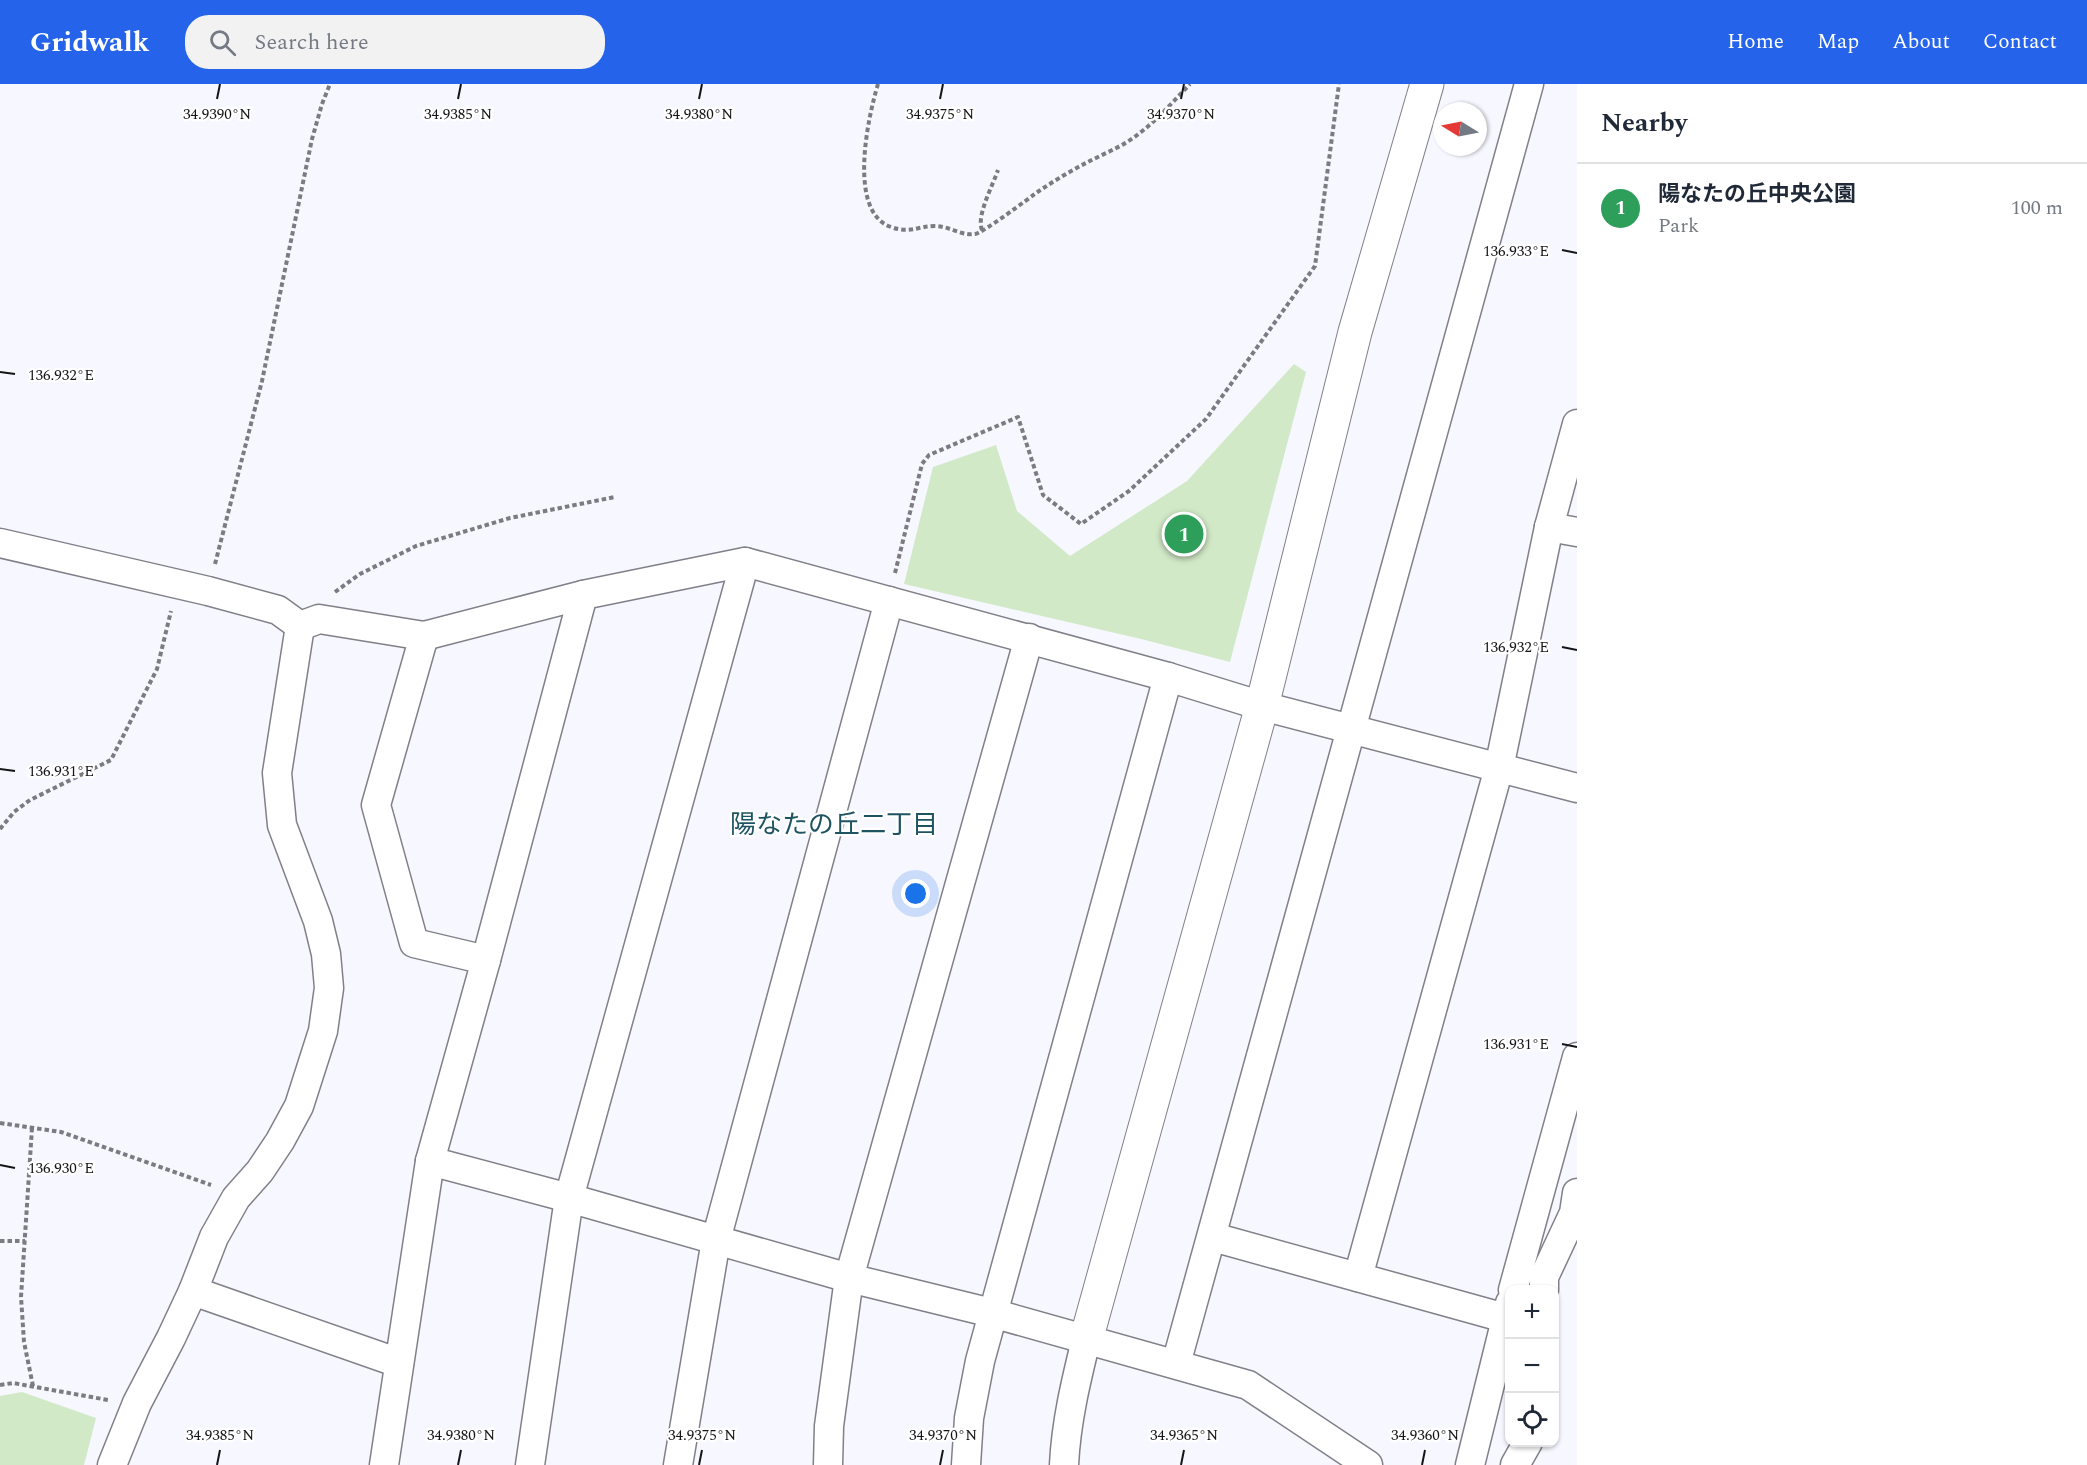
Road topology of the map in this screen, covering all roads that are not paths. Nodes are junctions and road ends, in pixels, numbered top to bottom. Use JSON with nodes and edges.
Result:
{"nodes":[{"id":1,"x":1427,"y":84,"type":"edge"},
{"id":2,"x":1528,"y":84,"type":"edge"},
{"id":3,"x":1577,"y":424,"type":"edge"},
{"id":4,"x":1550,"y":527,"type":"junction"},
{"id":5,"x":1577,"y":532,"type":"edge"},
{"id":6,"x":0,"y":543,"type":"edge"},
{"id":7,"x":745,"y":562,"type":"junction"},
{"id":8,"x":583,"y":595,"type":"junction"},
{"id":9,"x":889,"y":602,"type":"junction"},
{"id":10,"x":310,"y":622,"type":"junction"},
{"id":11,"x":424,"y":636,"type":"junction"},
{"id":12,"x":1029,"y":638,"type":"junction"},
{"id":13,"x":1168,"y":676,"type":"junction"},
{"id":14,"x":1262,"y":706,"type":"junction"},
{"id":15,"x":1352,"y":728,"type":"junction"},
{"id":16,"x":1499,"y":768,"type":"junction"},
{"id":17,"x":1577,"y":788,"type":"edge"},
{"id":18,"x":486,"y":960,"type":"junction"},
{"id":19,"x":1577,"y":1057,"type":"edge"},
{"id":20,"x":430,"y":1161,"type":"junction"},
{"id":21,"x":1577,"y":1193,"type":"edge"},
{"id":22,"x":569,"y":1198,"type":"junction"},
{"id":23,"x":1213,"y":1237,"type":"junction"},
{"id":24,"x":716,"y":1240,"type":"junction"},
{"id":25,"x":1358,"y":1277,"type":"junction"},
{"id":26,"x":849,"y":1278,"type":"junction"},
{"id":27,"x":1514,"y":1285,"type":"edge"},
{"id":28,"x":1544,"y":1285,"type":"edge"},
{"id":29,"x":193,"y":1291,"type":"junction"},
{"id":30,"x":1505,"y":1311,"type":"edge"},
{"id":31,"x":992,"y":1313,"type":"junction"},
{"id":32,"x":1505,"y":1319,"type":"edge"},
{"id":33,"x":1086,"y":1340,"type":"junction"},
{"id":34,"x":399,"y":1363,"type":"junction"},
{"id":35,"x":1176,"y":1364,"type":"junction"},
{"id":36,"x":1526,"y":1447,"type":"edge"},
{"id":37,"x":112,"y":1465,"type":"edge"},
{"id":38,"x":384,"y":1465,"type":"edge"},
{"id":39,"x":530,"y":1465,"type":"edge"},
{"id":40,"x":678,"y":1465,"type":"edge"},
{"id":41,"x":828,"y":1465,"type":"edge"},
{"id":42,"x":966,"y":1465,"type":"edge"},
{"id":43,"x":1064,"y":1465,"type":"edge"},
{"id":44,"x":1368,"y":1465,"type":"edge"},
{"id":45,"x":1470,"y":1465,"type":"edge"},
{"id":46,"x":1515,"y":1465,"type":"edge"}],
"edges":[{"from":1,"to":14,"type":"street"},
{"from":2,"to":15,"type":"street"},
{"from":3,"to":4,"type":"street"},
{"from":4,"to":5,"type":"street"},
{"from":4,"to":16,"type":"street"},
{"from":6,"to":10,"type":"street"},
{"from":7,"to":8,"type":"street"},
{"from":7,"to":9,"type":"street"},
{"from":7,"to":22,"type":"street"},
{"from":8,"to":11,"type":"street"},
{"from":8,"to":18,"type":"street"},
{"from":9,"to":12,"type":"street"},
{"from":9,"to":24,"type":"street"},
{"from":10,"to":11,"type":"street"},
{"from":10,"to":29,"type":"street"},
{"from":11,"to":18,"type":"street"},
{"from":12,"to":13,"type":"street"},
{"from":12,"to":26,"type":"street"},
{"from":13,"to":14,"type":"street"},
{"from":13,"to":31,"type":"street"},
{"from":14,"to":15,"type":"street"},
{"from":14,"to":33,"type":"street"},
{"from":15,"to":16,"type":"street"},
{"from":15,"to":23,"type":"street"},
{"from":16,"to":17,"type":"street"},
{"from":16,"to":25,"type":"street"},
{"from":18,"to":20,"type":"street"},
{"from":19,"to":27,"type":"street"},
{"from":20,"to":22,"type":"street"},
{"from":20,"to":34,"type":"street"},
{"from":21,"to":28,"type":"street"},
{"from":22,"to":24,"type":"street"},
{"from":22,"to":39,"type":"street"},
{"from":23,"to":25,"type":"street"},
{"from":23,"to":35,"type":"street"},
{"from":24,"to":26,"type":"street"},
{"from":24,"to":40,"type":"street"},
{"from":25,"to":30,"type":"street"},
{"from":26,"to":31,"type":"street"},
{"from":26,"to":41,"type":"street"},
{"from":29,"to":34,"type":"street"},
{"from":29,"to":37,"type":"street"},
{"from":31,"to":33,"type":"street"},
{"from":31,"to":42,"type":"street"},
{"from":32,"to":45,"type":"street"},
{"from":33,"to":35,"type":"street"},
{"from":33,"to":43,"type":"street"},
{"from":34,"to":38,"type":"street"},
{"from":35,"to":44,"type":"street"},
{"from":36,"to":46,"type":"street"}]}
